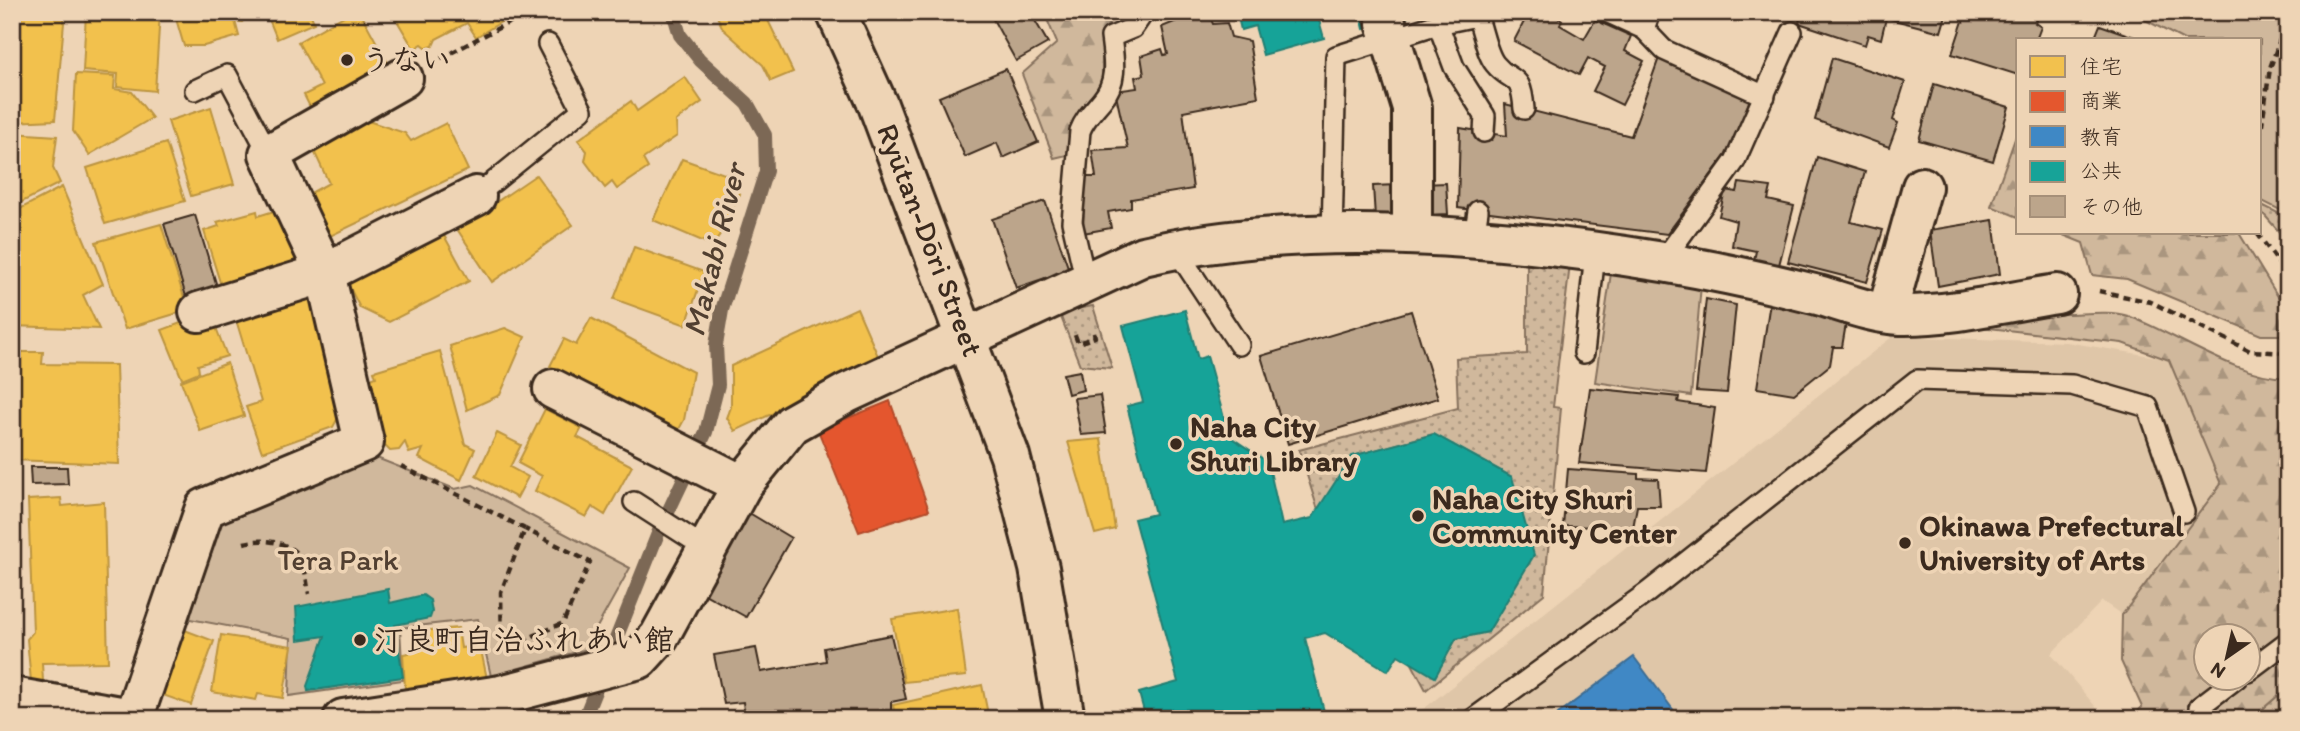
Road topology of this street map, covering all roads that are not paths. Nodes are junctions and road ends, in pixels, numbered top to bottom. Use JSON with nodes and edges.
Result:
{"nodes":[{"id":1,"x":836,"y":12,"type":"edge"},
{"id":2,"x":1144,"y":12,"type":"edge"},
{"id":3,"x":1607,"y":12,"type":"edge"},
{"id":4,"x":1647,"y":20,"type":"edge"},
{"id":5,"x":1438,"y":24,"type":"junction"},
{"id":6,"x":1389,"y":31,"type":"junction"},
{"id":7,"x":1792,"y":32,"type":"dead end"},
{"id":8,"x":548,"y":44,"type":"dead end"},
{"id":9,"x":403,"y":78,"type":"road end"},
{"id":10,"x":195,"y":90,"type":"dead end"},
{"id":11,"x":1765,"y":96,"type":"junction"},
{"id":12,"x":1524,"y":109,"type":"dead end"},
{"id":13,"x":1484,"y":132,"type":"dead end"},
{"id":14,"x":269,"y":154,"type":"junction"},
{"id":15,"x":1922,"y":187,"type":"dead end"},
{"id":16,"x":476,"y":196,"type":"joint"},
{"id":17,"x":1412,"y":235,"type":"junction"},
{"id":18,"x":1332,"y":237,"type":"junction"},
{"id":19,"x":1175,"y":248,"type":"junction"},
{"id":20,"x":1595,"y":254,"type":"junction"},
{"id":21,"x":1662,"y":262,"type":"junction"},
{"id":22,"x":325,"y":273,"type":"junction"},
{"id":23,"x":1086,"y":282,"type":"junction"},
{"id":24,"x":2057,"y":294,"type":"road end"},
{"id":25,"x":200,"y":312,"type":"dead end"},
{"id":26,"x":1892,"y":314,"type":"junction"},
{"id":27,"x":967,"y":337,"type":"junction"},
{"id":28,"x":1239,"y":345,"type":"dead end"},
{"id":29,"x":1584,"y":353,"type":"dead end"},
{"id":30,"x":553,"y":389,"type":"dead end"},
{"id":31,"x":742,"y":485,"type":"junction"},
{"id":32,"x":634,"y":502,"type":"dead end"},
{"id":33,"x":2184,"y":512,"type":"dead end"},
{"id":34,"x":707,"y":549,"type":"junction"},
{"id":35,"x":2288,"y":641,"type":"edge"},
{"id":36,"x":2262,"y":660,"type":"edge"},
{"id":37,"x":2219,"y":692,"type":"edge"},
{"id":38,"x":12,"y":697,"type":"edge"},
{"id":39,"x":2199,"y":707,"type":"dead end"},
{"id":40,"x":52,"y":712,"type":"edge"},
{"id":41,"x":135,"y":719,"type":"edge"},
{"id":42,"x":343,"y":719,"type":"edge"},
{"id":43,"x":1065,"y":719,"type":"edge"},
{"id":44,"x":1473,"y":719,"type":"edge"}],
"edges":[{"from":1,"to":27,"type":"street","name":"Ryūtan-Dōri Street"},
{"from":2,"to":23,"type":"lane"},
{"from":3,"to":4,"type":"lane"},
{"from":4,"to":11,"type":"lane"},
{"from":5,"to":6,"type":"lane"},
{"from":5,"to":12,"type":"lane"},
{"from":5,"to":13,"type":"lane"},
{"from":6,"to":17,"type":"street"},
{"from":6,"to":18,"type":"lane"},
{"from":7,"to":11,"type":"lane"},
{"from":8,"to":16,"type":"lane"},
{"from":9,"to":14,"type":"street"},
{"from":10,"to":14,"type":"lane"},
{"from":11,"to":21,"type":"lane"},
{"from":14,"to":22,"type":"street"},
{"from":15,"to":26,"type":"street"},
{"from":16,"to":22,"type":"street"},
{"from":17,"to":18,"type":"street"},
{"from":17,"to":20,"type":"street"},
{"from":18,"to":19,"type":"street"},
{"from":19,"to":23,"type":"street"},
{"from":19,"to":28,"type":"lane"},
{"from":20,"to":21,"type":"street"},
{"from":20,"to":29,"type":"lane"},
{"from":21,"to":26,"type":"street"},
{"from":22,"to":25,"type":"street"},
{"from":22,"to":41,"type":"street"},
{"from":23,"to":27,"type":"street"},
{"from":24,"to":26,"type":"street"},
{"from":27,"to":31,"type":"street"},
{"from":27,"to":43,"type":"street","name":"Ryūtan-Dōri Street"},
{"from":30,"to":31,"type":"street"},
{"from":31,"to":34,"type":"street"},
{"from":32,"to":34,"type":"lane"},
{"from":33,"to":44,"type":"lane"},
{"from":34,"to":42,"type":"street"},
{"from":35,"to":36,"type":"lane"},
{"from":37,"to":39,"type":"lane"},
{"from":38,"to":40,"type":"street"},
{"from":40,"to":41,"type":"street"}]}
